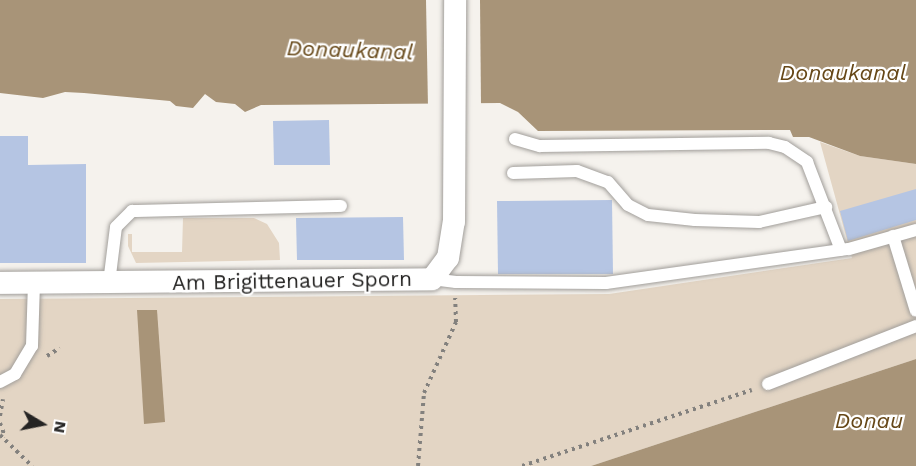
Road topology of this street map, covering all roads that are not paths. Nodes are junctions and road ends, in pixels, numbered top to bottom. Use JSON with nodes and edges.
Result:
{"nodes":[{"id":1,"x":455,"y":0,"type":"edge"},
{"id":2,"x":515,"y":138,"type":"dead end"},
{"id":3,"x":513,"y":173,"type":"dead end"},
{"id":4,"x":341,"y":206,"type":"dead end"},
{"id":5,"x":826,"y":207,"type":"junction"},
{"id":6,"x":916,"y":230,"type":"edge"},
{"id":7,"x":893,"y":236,"type":"junction"},
{"id":8,"x":841,"y":250,"type":"junction"},
{"id":9,"x":432,"y":279,"type":"junction"},
{"id":10,"x":0,"y":283,"type":"edge"},
{"id":11,"x":34,"y":283,"type":"junction"},
{"id":12,"x":109,"y":283,"type":"junction"},
{"id":13,"x":916,"y":311,"type":"edge"},
{"id":14,"x":916,"y":326,"type":"edge"},
{"id":15,"x":0,"y":382,"type":"edge"},
{"id":16,"x":768,"y":384,"type":"road end"}],
"edges":[{"from":1,"to":9,"type":"street","name":"Am Brigittenauer Sporn"},
{"from":2,"to":5,"type":"lane"},
{"from":3,"to":5,"type":"lane"},
{"from":4,"to":12,"type":"lane"},
{"from":5,"to":8,"type":"lane"},
{"from":6,"to":7,"type":"lane"},
{"from":7,"to":8,"type":"lane"},
{"from":7,"to":13,"type":"lane"},
{"from":8,"to":9,"type":"lane"},
{"from":9,"to":12,"type":"street","name":"Am Brigittenauer Sporn"},
{"from":10,"to":11,"type":"street","name":"Am Brigittenauer Sporn"},
{"from":11,"to":12,"type":"street","name":"Am Brigittenauer Sporn"},
{"from":11,"to":15,"type":"lane"},
{"from":14,"to":16,"type":"lane"}]}
